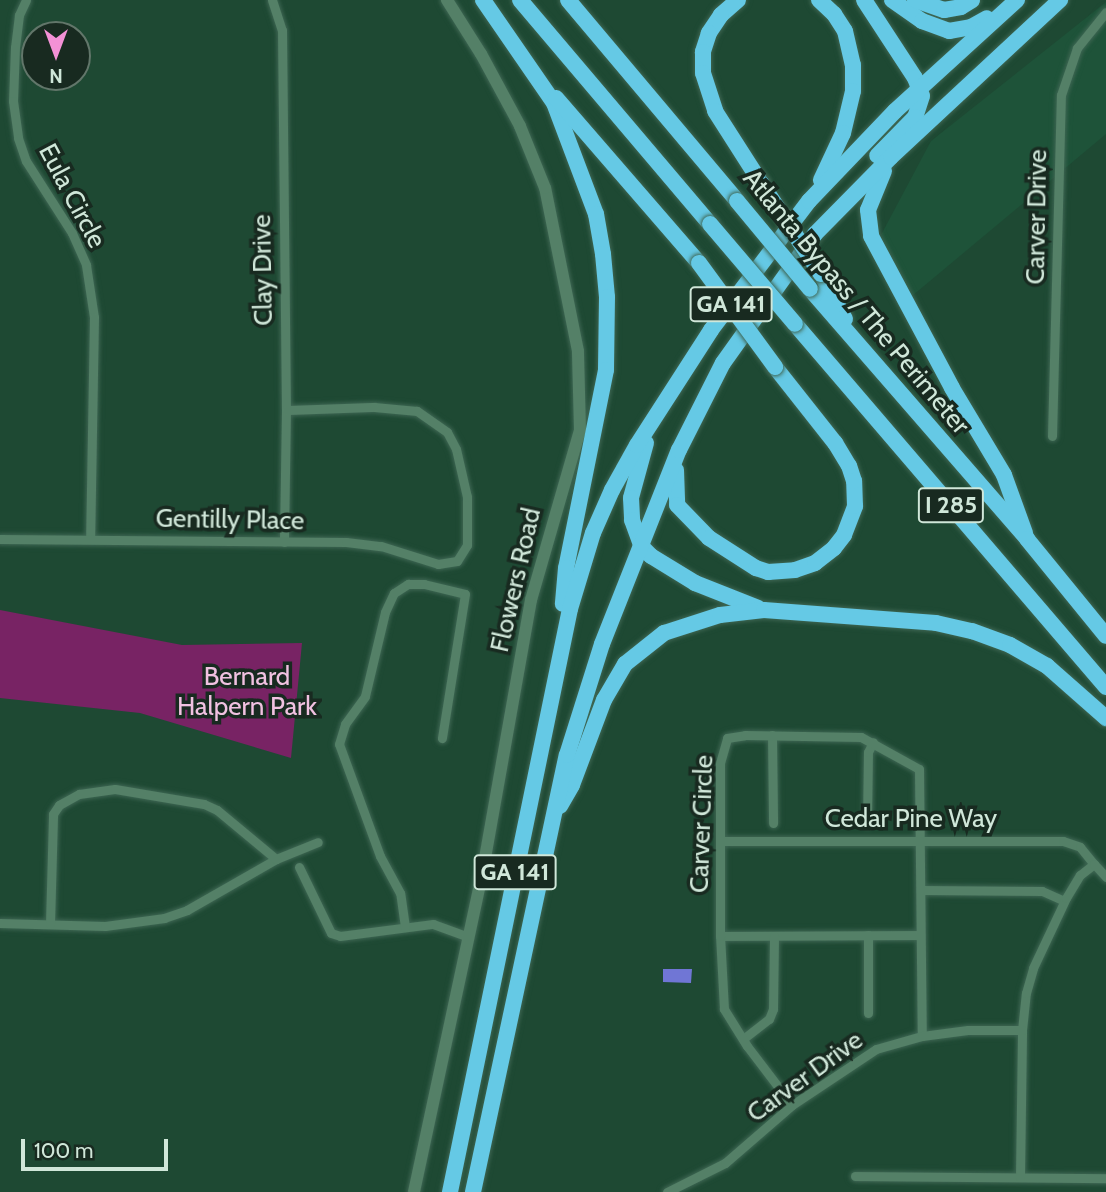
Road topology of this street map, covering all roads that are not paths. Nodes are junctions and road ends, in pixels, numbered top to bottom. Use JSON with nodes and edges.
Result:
{"nodes":[{"id":1,"x":26,"y":0,"type":"edge"},
{"id":2,"x":272,"y":0,"type":"edge"},
{"id":3,"x":447,"y":0,"type":"edge"},
{"id":4,"x":483,"y":0,"type":"edge"},
{"id":5,"x":520,"y":0,"type":"edge"},
{"id":6,"x":568,"y":0,"type":"edge"},
{"id":7,"x":738,"y":0,"type":"edge"},
{"id":8,"x":819,"y":0,"type":"edge"},
{"id":9,"x":864,"y":0,"type":"edge"},
{"id":10,"x":892,"y":0,"type":"edge"},
{"id":11,"x":915,"y":0,"type":"edge"},
{"id":12,"x":971,"y":0,"type":"edge"},
{"id":13,"x":1059,"y":1,"type":"edge"},
{"id":14,"x":1014,"y":3,"type":"edge"},
{"id":15,"x":1106,"y":12,"type":"edge"},
{"id":16,"x":537,"y":75,"type":"junction"},
{"id":17,"x":920,"y":87,"type":"junction"},
{"id":18,"x":891,"y":157,"type":"junction"},
{"id":19,"x":809,"y":201,"type":"junction"},
{"id":20,"x":815,"y":234,"type":"junction"},
{"id":21,"x":859,"y":346,"type":"junction"},
{"id":22,"x":286,"y":410,"type":"junction"},
{"id":23,"x":657,"y":411,"type":"junction"},
{"id":24,"x":1052,"y":436,"type":"dead end"},
{"id":25,"x":679,"y":450,"type":"junction"},
{"id":26,"x":0,"y":539,"type":"edge"},
{"id":27,"x":90,"y":539,"type":"junction"},
{"id":28,"x":1027,"y":539,"type":"junction"},
{"id":29,"x":284,"y":542,"type":"junction"},
{"id":30,"x":642,"y":547,"type":"junction"},
{"id":31,"x":764,"y":610,"type":"junction"},
{"id":32,"x":1106,"y":636,"type":"edge"},
{"id":33,"x":557,"y":666,"type":"junction"},
{"id":34,"x":1106,"y":687,"type":"edge"},
{"id":35,"x":1106,"y":718,"type":"edge"},
{"id":36,"x":772,"y":736,"type":"junction"},
{"id":37,"x":442,"y":738,"type":"dead end"},
{"id":38,"x":873,"y":743,"type":"junction"},
{"id":39,"x":554,"y":817,"type":"junction"},
{"id":40,"x":773,"y":823,"type":"dead end"},
{"id":41,"x":867,"y":823,"type":"dead end"},
{"id":42,"x":921,"y":839,"type":"junction"},
{"id":43,"x":720,"y":841,"type":"junction"},
{"id":44,"x":318,"y":842,"type":"dead end"},
{"id":45,"x":276,"y":859,"type":"junction"},
{"id":46,"x":1094,"y":864,"type":"junction"},
{"id":47,"x":299,"y":867,"type":"dead end"},
{"id":48,"x":1106,"y":877,"type":"edge"},
{"id":49,"x":921,"y":890,"type":"junction"},
{"id":50,"x":1065,"y":901,"type":"junction"},
{"id":51,"x":0,"y":923,"type":"edge"},
{"id":52,"x":50,"y":924,"type":"junction"},
{"id":53,"x":405,"y":927,"type":"junction"},
{"id":54,"x":869,"y":935,"type":"junction"},
{"id":55,"x":920,"y":935,"type":"junction"},
{"id":56,"x":720,"y":936,"type":"junction"},
{"id":57,"x":774,"y":936,"type":"junction"},
{"id":58,"x":469,"y":937,"type":"junction"},
{"id":59,"x":867,"y":1013,"type":"dead end"},
{"id":60,"x":1022,"y":1030,"type":"junction"},
{"id":61,"x":922,"y":1036,"type":"junction"},
{"id":62,"x":743,"y":1039,"type":"junction"},
{"id":63,"x":792,"y":1105,"type":"junction"},
{"id":64,"x":855,"y":1176,"type":"dead end"},
{"id":65,"x":1020,"y":1177,"type":"junction"},
{"id":66,"x":1106,"y":1178,"type":"edge"},
{"id":67,"x":414,"y":1192,"type":"edge"},
{"id":68,"x":450,"y":1192,"type":"edge"},
{"id":69,"x":473,"y":1192,"type":"edge"},
{"id":70,"x":667,"y":1192,"type":"edge"}],
"edges":[{"from":1,"to":27,"type":"street","name":"Eula Circle"},
{"from":2,"to":22,"type":"street","name":"Clay Drive"},
{"from":3,"to":58,"type":"main road","name":"Flowers Road"},
{"from":4,"to":16,"type":"highway"},
{"from":5,"to":34,"type":"highway","number":"I 285","bridge":true},
{"from":6,"to":21,"type":"highway","name":"Atlanta Bypass / The Perimeter","number":"I 285","bridge":true},
{"from":7,"to":21,"type":"highway","bridge":true},
{"from":8,"to":19,"type":"highway"},
{"from":9,"to":17,"type":"highway"},
{"from":10,"to":14,"type":"highway"},
{"from":11,"to":12,"type":"highway"},
{"from":13,"to":18,"type":"highway","number":"GA 141"},
{"from":14,"to":17,"type":"highway","number":"GA 141"},
{"from":15,"to":24,"type":"street","name":"Carver Drive"},
{"from":16,"to":25,"type":"highway","bridge":true},
{"from":16,"to":33,"type":"highway"},
{"from":17,"to":19,"type":"highway","number":"GA 141"},
{"from":17,"to":20,"type":"highway"},
{"from":18,"to":20,"type":"highway","number":"GA 141"},
{"from":18,"to":28,"type":"highway"},
{"from":19,"to":23,"type":"highway","number":"GA 141"},
{"from":20,"to":25,"type":"highway","number":"GA 141"},
{"from":21,"to":28,"type":"highway","name":"Atlanta Bypass / The Perimeter","number":"I 285"},
{"from":22,"to":29,"type":"street","name":"Clay Drive"},
{"from":22,"to":29,"type":"street","name":"Gentilly Place"},
{"from":23,"to":30,"type":"highway"},
{"from":23,"to":33,"type":"highway","number":"GA 141"},
{"from":25,"to":30,"type":"highway","number":"GA 141"},
{"from":26,"to":27,"type":"street","name":"Gentilly Place"},
{"from":27,"to":29,"type":"street","name":"Gentilly Place"},
{"from":28,"to":32,"type":"highway","name":"Atlanta Bypass / The Perimeter","number":"I 285"},
{"from":30,"to":31,"type":"highway"},
{"from":30,"to":39,"type":"highway","number":"GA 141"},
{"from":31,"to":35,"type":"highway"},
{"from":31,"to":39,"type":"highway"},
{"from":33,"to":68,"type":"highway","number":"GA 141"},
{"from":36,"to":38,"type":"street","name":"Carver Circle"},
{"from":36,"to":40,"type":"street"},
{"from":36,"to":43,"type":"street","name":"Carver Circle"},
{"from":37,"to":53,"type":"street"},
{"from":38,"to":41,"type":"street"},
{"from":38,"to":42,"type":"street","name":"Carver Circle"},
{"from":39,"to":69,"type":"highway","number":"GA 141"},
{"from":42,"to":43,"type":"street","name":"Cedar Pine Way"},
{"from":42,"to":46,"type":"street","name":"Cedar Pine Way"},
{"from":42,"to":49,"type":"street","name":"Carver Circle"},
{"from":43,"to":56,"type":"street","name":"Carver Circle"},
{"from":44,"to":45,"type":"street"},
{"from":45,"to":52,"type":"street"},
{"from":45,"to":52,"type":"street"},
{"from":46,"to":48,"type":"street","name":"Cedar Pine Way"},
{"from":46,"to":50,"type":"street"},
{"from":47,"to":53,"type":"street"},
{"from":49,"to":50,"type":"street"},
{"from":49,"to":55,"type":"street","name":"Carver Circle"},
{"from":50,"to":60,"type":"street"},
{"from":51,"to":52,"type":"street"},
{"from":53,"to":58,"type":"street"},
{"from":54,"to":55,"type":"street"},
{"from":54,"to":57,"type":"street"},
{"from":54,"to":59,"type":"street"},
{"from":55,"to":61,"type":"street","name":"Carver Circle"},
{"from":56,"to":57,"type":"street"},
{"from":56,"to":62,"type":"street","name":"Carver Circle"},
{"from":57,"to":62,"type":"street"},
{"from":58,"to":67,"type":"main road","name":"Flowers Road"},
{"from":60,"to":61,"type":"street","name":"Carver Drive"},
{"from":60,"to":65,"type":"street"},
{"from":61,"to":63,"type":"street","name":"Carver Drive"},
{"from":62,"to":63,"type":"street","name":"Carver Circle"},
{"from":63,"to":70,"type":"street","name":"Carver Drive"},
{"from":64,"to":65,"type":"street"},
{"from":65,"to":66,"type":"street"}]}
